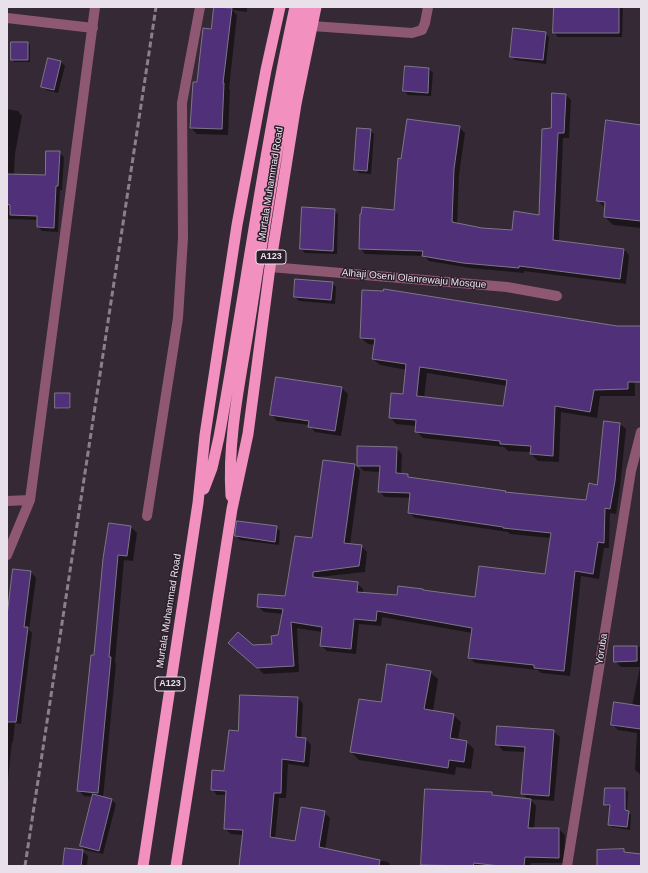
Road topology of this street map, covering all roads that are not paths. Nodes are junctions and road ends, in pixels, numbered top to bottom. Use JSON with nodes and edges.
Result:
{"nodes":[{"id":1,"x":94,"y":7,"type":"edge"},
{"id":2,"x":200,"y":7,"type":"edge"},
{"id":3,"x":280,"y":7,"type":"edge"},
{"id":4,"x":295,"y":7,"type":"edge"},
{"id":5,"x":305,"y":7,"type":"edge"},
{"id":6,"x":316,"y":7,"type":"edge"},
{"id":7,"x":428,"y":7,"type":"edge"},
{"id":8,"x":7,"y":18,"type":"edge"},
{"id":9,"x":312,"y":26,"type":"junction"},
{"id":10,"x":92,"y":28,"type":"junction"},
{"id":11,"x":270,"y":268,"type":"junction"},
{"id":12,"x":557,"y":296,"type":"dead end"},
{"id":13,"x":242,"y":339,"type":"junction"},
{"id":14,"x":641,"y":432,"type":"edge"},
{"id":15,"x":30,"y":500,"type":"junction"},
{"id":16,"x":7,"y":502,"type":"edge"},
{"id":17,"x":198,"y":503,"type":"junction"},
{"id":18,"x":232,"y":508,"type":"junction"},
{"id":19,"x":147,"y":516,"type":"dead end"},
{"id":20,"x":7,"y":555,"type":"edge"},
{"id":21,"x":142,"y":866,"type":"edge"},
{"id":22,"x":176,"y":866,"type":"edge"},
{"id":23,"x":567,"y":866,"type":"edge"}],
"edges":[{"from":1,"to":10,"type":"street"},
{"from":2,"to":19,"type":"street"},
{"from":3,"to":17,"type":"highway","name":"Murtala Muhammad Road","number":"A123"},
{"from":4,"to":13,"type":"highway","name":"Murtala Muhammad Road","number":"A123"},
{"from":5,"to":13,"type":"highway","name":"Murtala Muhammad Road","number":"A123"},
{"from":6,"to":9,"type":"highway","name":"Murtala Muhammad Road","number":"A123"},
{"from":7,"to":9,"type":"street"},
{"from":8,"to":10,"type":"street"},
{"from":9,"to":11,"type":"highway","name":"Murtala Muhammad Road","number":"A123"},
{"from":10,"to":15,"type":"street"},
{"from":11,"to":12,"type":"street","name":"Alhaji Oseni Olanrewaju Mosque"},
{"from":11,"to":18,"type":"highway","name":"Murtala Muhammad Road","number":"A123"},
{"from":13,"to":17,"type":"highway","name":"Murtala Muhammad Road","number":"A123"},
{"from":13,"to":18,"type":"highway","name":"Murtala Muhammad Road","number":"A123"},
{"from":14,"to":23,"type":"street","name":"Yoruba"},
{"from":15,"to":16,"type":"street"},
{"from":15,"to":20,"type":"street"},
{"from":17,"to":21,"type":"highway","name":"Murtala Muhammad Road","number":"A123"},
{"from":18,"to":22,"type":"highway","name":"Murtala Muhammad Road","number":"A123"}]}
